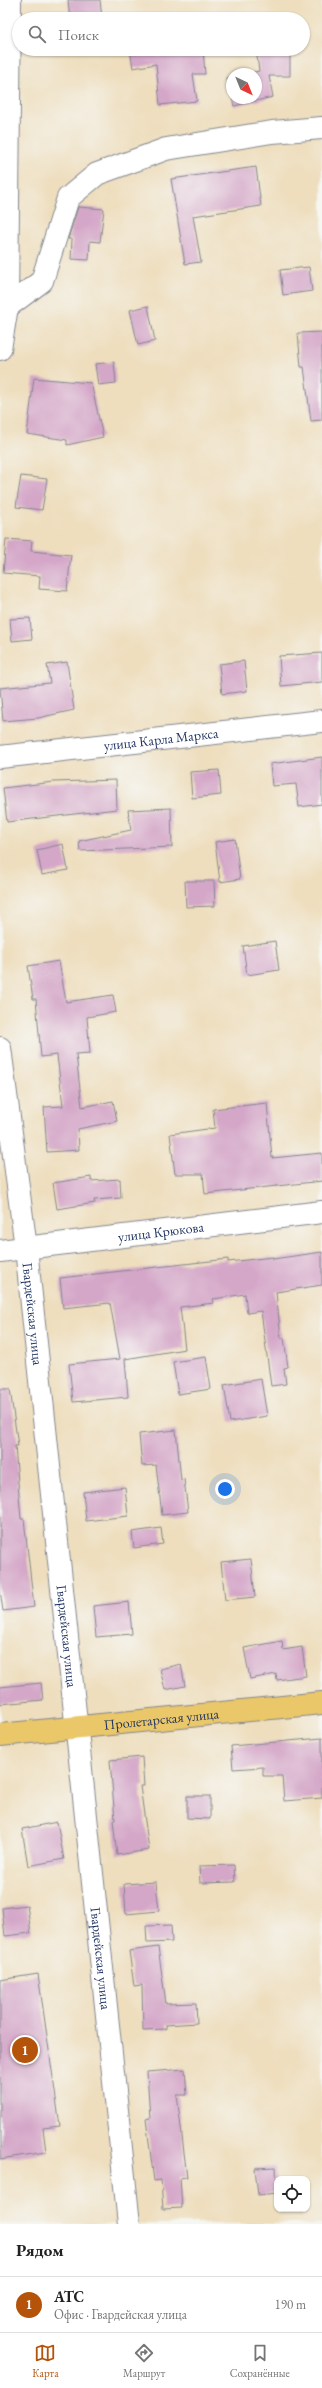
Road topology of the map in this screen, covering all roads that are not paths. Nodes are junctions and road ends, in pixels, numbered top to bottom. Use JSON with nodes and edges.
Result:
{"nodes":[{"id":1,"x":10,"y":0,"type":"edge"},
{"id":2,"x":322,"y":128,"type":"edge"},
{"id":3,"x":7,"y":307,"type":"junction"},
{"id":4,"x":0,"y":349,"type":"edge"},
{"id":5,"x":322,"y":721,"type":"edge"},
{"id":6,"x":0,"y":757,"type":"edge"},
{"id":7,"x":0,"y":1048,"type":"edge"},
{"id":8,"x":322,"y":1212,"type":"edge"},
{"id":9,"x":26,"y":1248,"type":"junction"},
{"id":10,"x":0,"y":1251,"type":"edge"},
{"id":11,"x":322,"y":1703,"type":"edge"},
{"id":12,"x":77,"y":1726,"type":"junction"},
{"id":13,"x":0,"y":1735,"type":"edge"},
{"id":14,"x":129,"y":2224,"type":"edge"}],
"edges":[{"from":1,"to":3,"type":"street"},
{"from":2,"to":3,"type":"street"},
{"from":3,"to":4,"type":"street"},
{"from":5,"to":6,"type":"street","name":"улица Карла Маркса"},
{"from":7,"to":9,"type":"street","name":"Гвардейская улица"},
{"from":8,"to":9,"type":"street","name":"улица Крюкова"},
{"from":9,"to":10,"type":"street","name":"улица Крюкова"},
{"from":9,"to":12,"type":"street","name":"Гвардейская улица"},
{"from":11,"to":12,"type":"main road","name":"Пролетарская улица"},
{"from":12,"to":13,"type":"main road","name":"Пролетарская улица"},
{"from":12,"to":14,"type":"street","name":"Гвардейская улица"}]}
